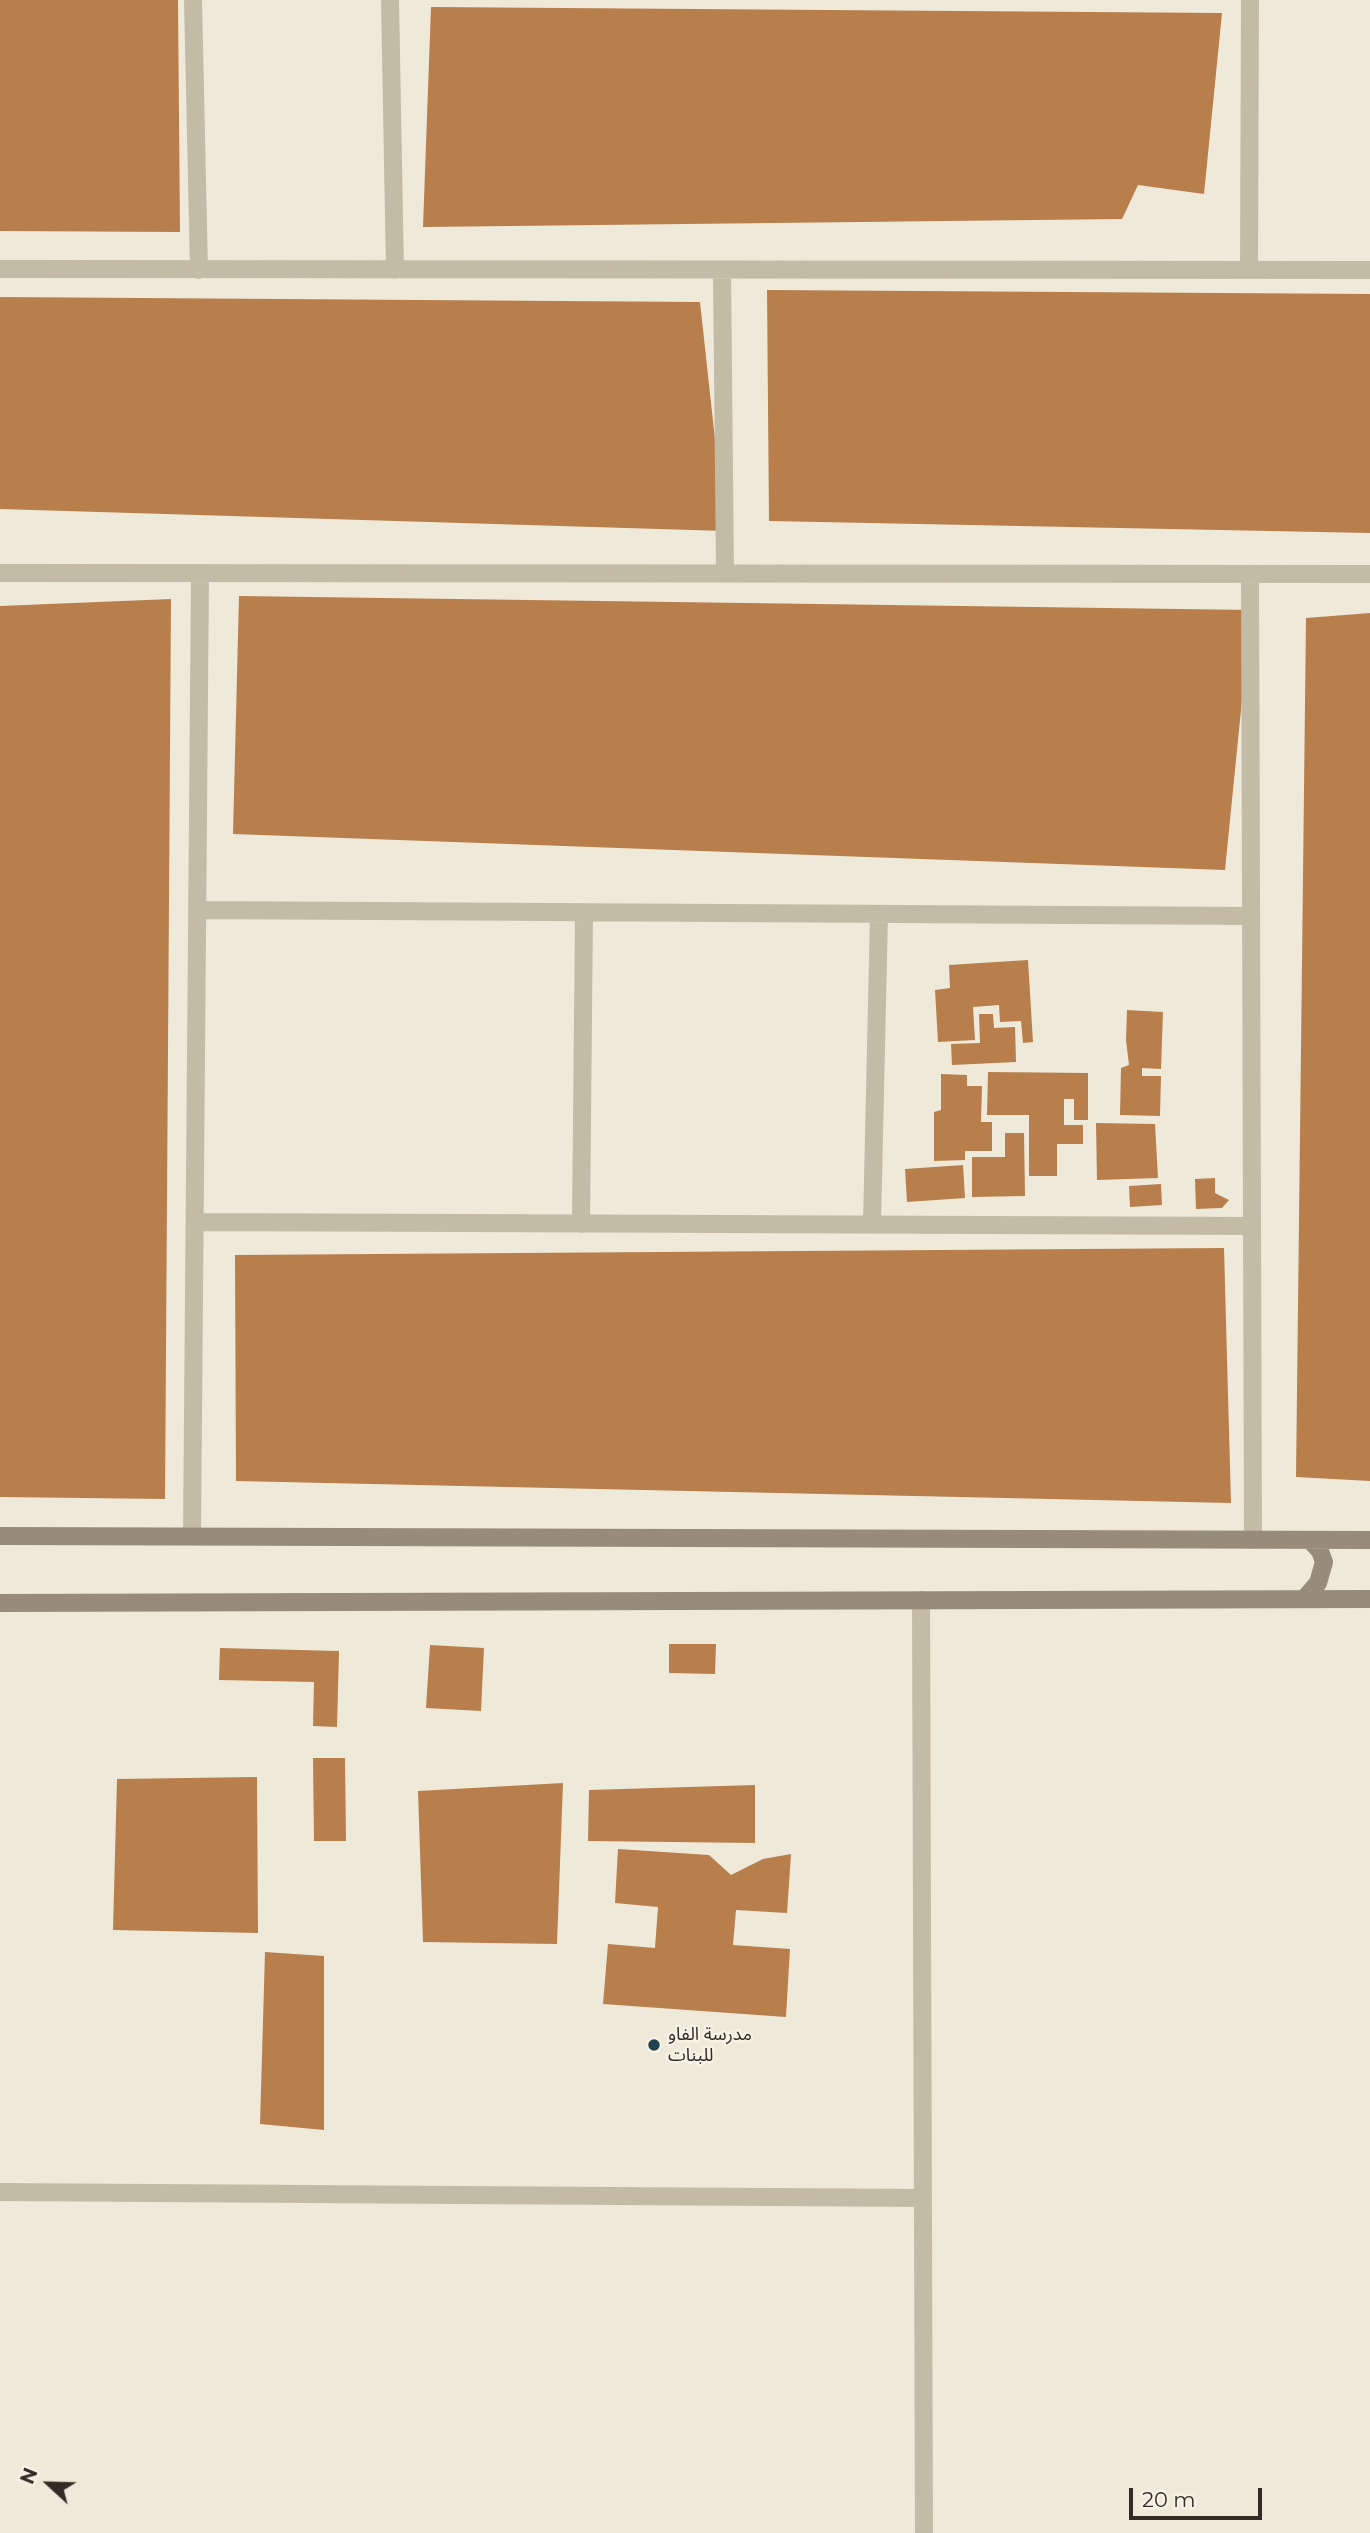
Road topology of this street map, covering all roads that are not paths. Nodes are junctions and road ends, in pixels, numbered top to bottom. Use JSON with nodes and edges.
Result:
{"nodes":[{"id":1,"x":193,"y":0,"type":"edge"},
{"id":2,"x":390,"y":0,"type":"edge"},
{"id":3,"x":1250,"y":0,"type":"edge"},
{"id":4,"x":0,"y":270,"type":"edge"},
{"id":5,"x":199,"y":270,"type":"junction"},
{"id":6,"x":395,"y":270,"type":"junction"},
{"id":7,"x":723,"y":270,"type":"junction"},
{"id":8,"x":1249,"y":270,"type":"junction"},
{"id":9,"x":1370,"y":270,"type":"edge"},
{"id":10,"x":0,"y":573,"type":"edge"},
{"id":11,"x":200,"y":573,"type":"junction"},
{"id":12,"x":725,"y":573,"type":"junction"},
{"id":13,"x":1250,"y":574,"type":"junction"},
{"id":14,"x":1370,"y":574,"type":"edge"},
{"id":15,"x":198,"y":910,"type":"junction"},
{"id":16,"x":584,"y":912,"type":"junction"},
{"id":17,"x":879,"y":914,"type":"junction"},
{"id":18,"x":1251,"y":916,"type":"junction"},
{"id":19,"x":195,"y":1222,"type":"junction"},
{"id":20,"x":581,"y":1224,"type":"junction"},
{"id":21,"x":872,"y":1225,"type":"junction"},
{"id":22,"x":1252,"y":1226,"type":"junction"},
{"id":23,"x":0,"y":1535,"type":"edge"},
{"id":24,"x":192,"y":1535,"type":"junction"},
{"id":25,"x":1253,"y":1540,"type":"junction"},
{"id":26,"x":1310,"y":1540,"type":"junction"},
{"id":27,"x":1370,"y":1540,"type":"edge"},
{"id":28,"x":1370,"y":1599,"type":"edge"},
{"id":29,"x":920,"y":1600,"type":"junction"},
{"id":30,"x":1304,"y":1600,"type":"junction"},
{"id":31,"x":0,"y":1603,"type":"edge"},
{"id":32,"x":0,"y":2192,"type":"edge"},
{"id":33,"x":922,"y":2198,"type":"junction"},
{"id":34,"x":924,"y":2533,"type":"edge"}],
"edges":[{"from":1,"to":5,"type":"street"},
{"from":2,"to":6,"type":"street"},
{"from":3,"to":8,"type":"street"},
{"from":4,"to":5,"type":"street"},
{"from":5,"to":6,"type":"street"},
{"from":6,"to":7,"type":"street"},
{"from":7,"to":8,"type":"street"},
{"from":7,"to":12,"type":"street"},
{"from":8,"to":9,"type":"street"},
{"from":10,"to":11,"type":"street"},
{"from":11,"to":12,"type":"street"},
{"from":11,"to":15,"type":"street"},
{"from":12,"to":13,"type":"street"},
{"from":13,"to":14,"type":"street"},
{"from":13,"to":18,"type":"street"},
{"from":15,"to":16,"type":"street"},
{"from":15,"to":19,"type":"street"},
{"from":16,"to":17,"type":"street"},
{"from":16,"to":20,"type":"street"},
{"from":17,"to":18,"type":"street"},
{"from":17,"to":21,"type":"street"},
{"from":18,"to":22,"type":"street"},
{"from":19,"to":20,"type":"street"},
{"from":19,"to":24,"type":"street"},
{"from":20,"to":21,"type":"street"},
{"from":21,"to":22,"type":"street"},
{"from":22,"to":25,"type":"street"},
{"from":23,"to":24,"type":"street"},
{"from":24,"to":25,"type":"street"},
{"from":25,"to":26,"type":"street"},
{"from":26,"to":27,"type":"street"},
{"from":26,"to":30,"type":"street"},
{"from":28,"to":30,"type":"street"},
{"from":29,"to":30,"type":"street"},
{"from":29,"to":31,"type":"street"},
{"from":29,"to":33,"type":"street"},
{"from":32,"to":33,"type":"street"},
{"from":33,"to":34,"type":"street"}]}
